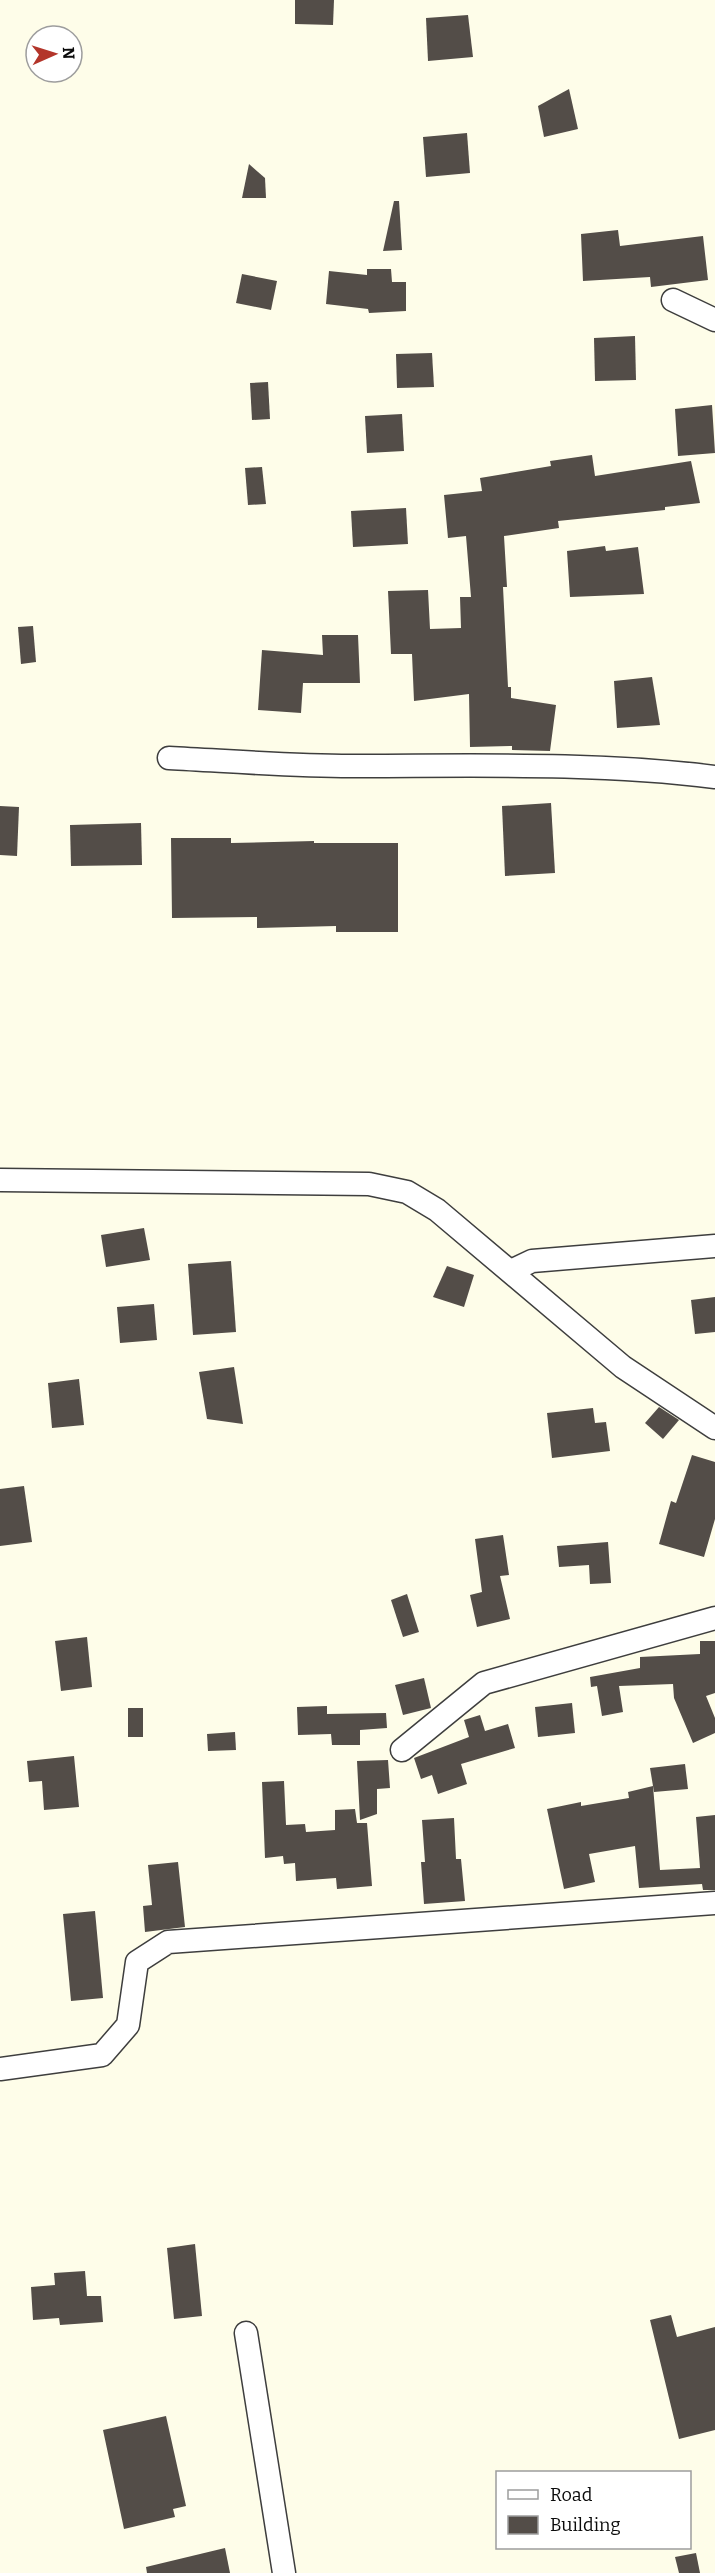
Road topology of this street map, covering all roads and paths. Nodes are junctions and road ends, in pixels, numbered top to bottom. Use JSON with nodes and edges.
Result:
{"nodes":[{"id":1,"x":673,"y":300,"type":"dead end"},
{"id":2,"x":715,"y":320,"type":"edge"},
{"id":3,"x":169,"y":758,"type":"dead end"},
{"id":4,"x":715,"y":777,"type":"edge"},
{"id":5,"x":0,"y":1180,"type":"edge"},
{"id":6,"x":715,"y":1246,"type":"edge"},
{"id":7,"x":511,"y":1271,"type":"junction"},
{"id":8,"x":715,"y":1428,"type":"edge"},
{"id":9,"x":715,"y":1618,"type":"edge"},
{"id":10,"x":402,"y":1750,"type":"dead end"},
{"id":11,"x":715,"y":1903,"type":"edge"},
{"id":12,"x":0,"y":2069,"type":"edge"},
{"id":13,"x":246,"y":2333,"type":"dead end"},
{"id":14,"x":284,"y":2573,"type":"edge"}],
"edges":[{"from":1,"to":2,"type":"street"},
{"from":3,"to":4,"type":"street"},
{"from":5,"to":7,"type":"street"},
{"from":6,"to":7,"type":"street"},
{"from":7,"to":8,"type":"street"},
{"from":9,"to":10,"type":"street"},
{"from":11,"to":12,"type":"street"},
{"from":13,"to":14,"type":"street"}]}
